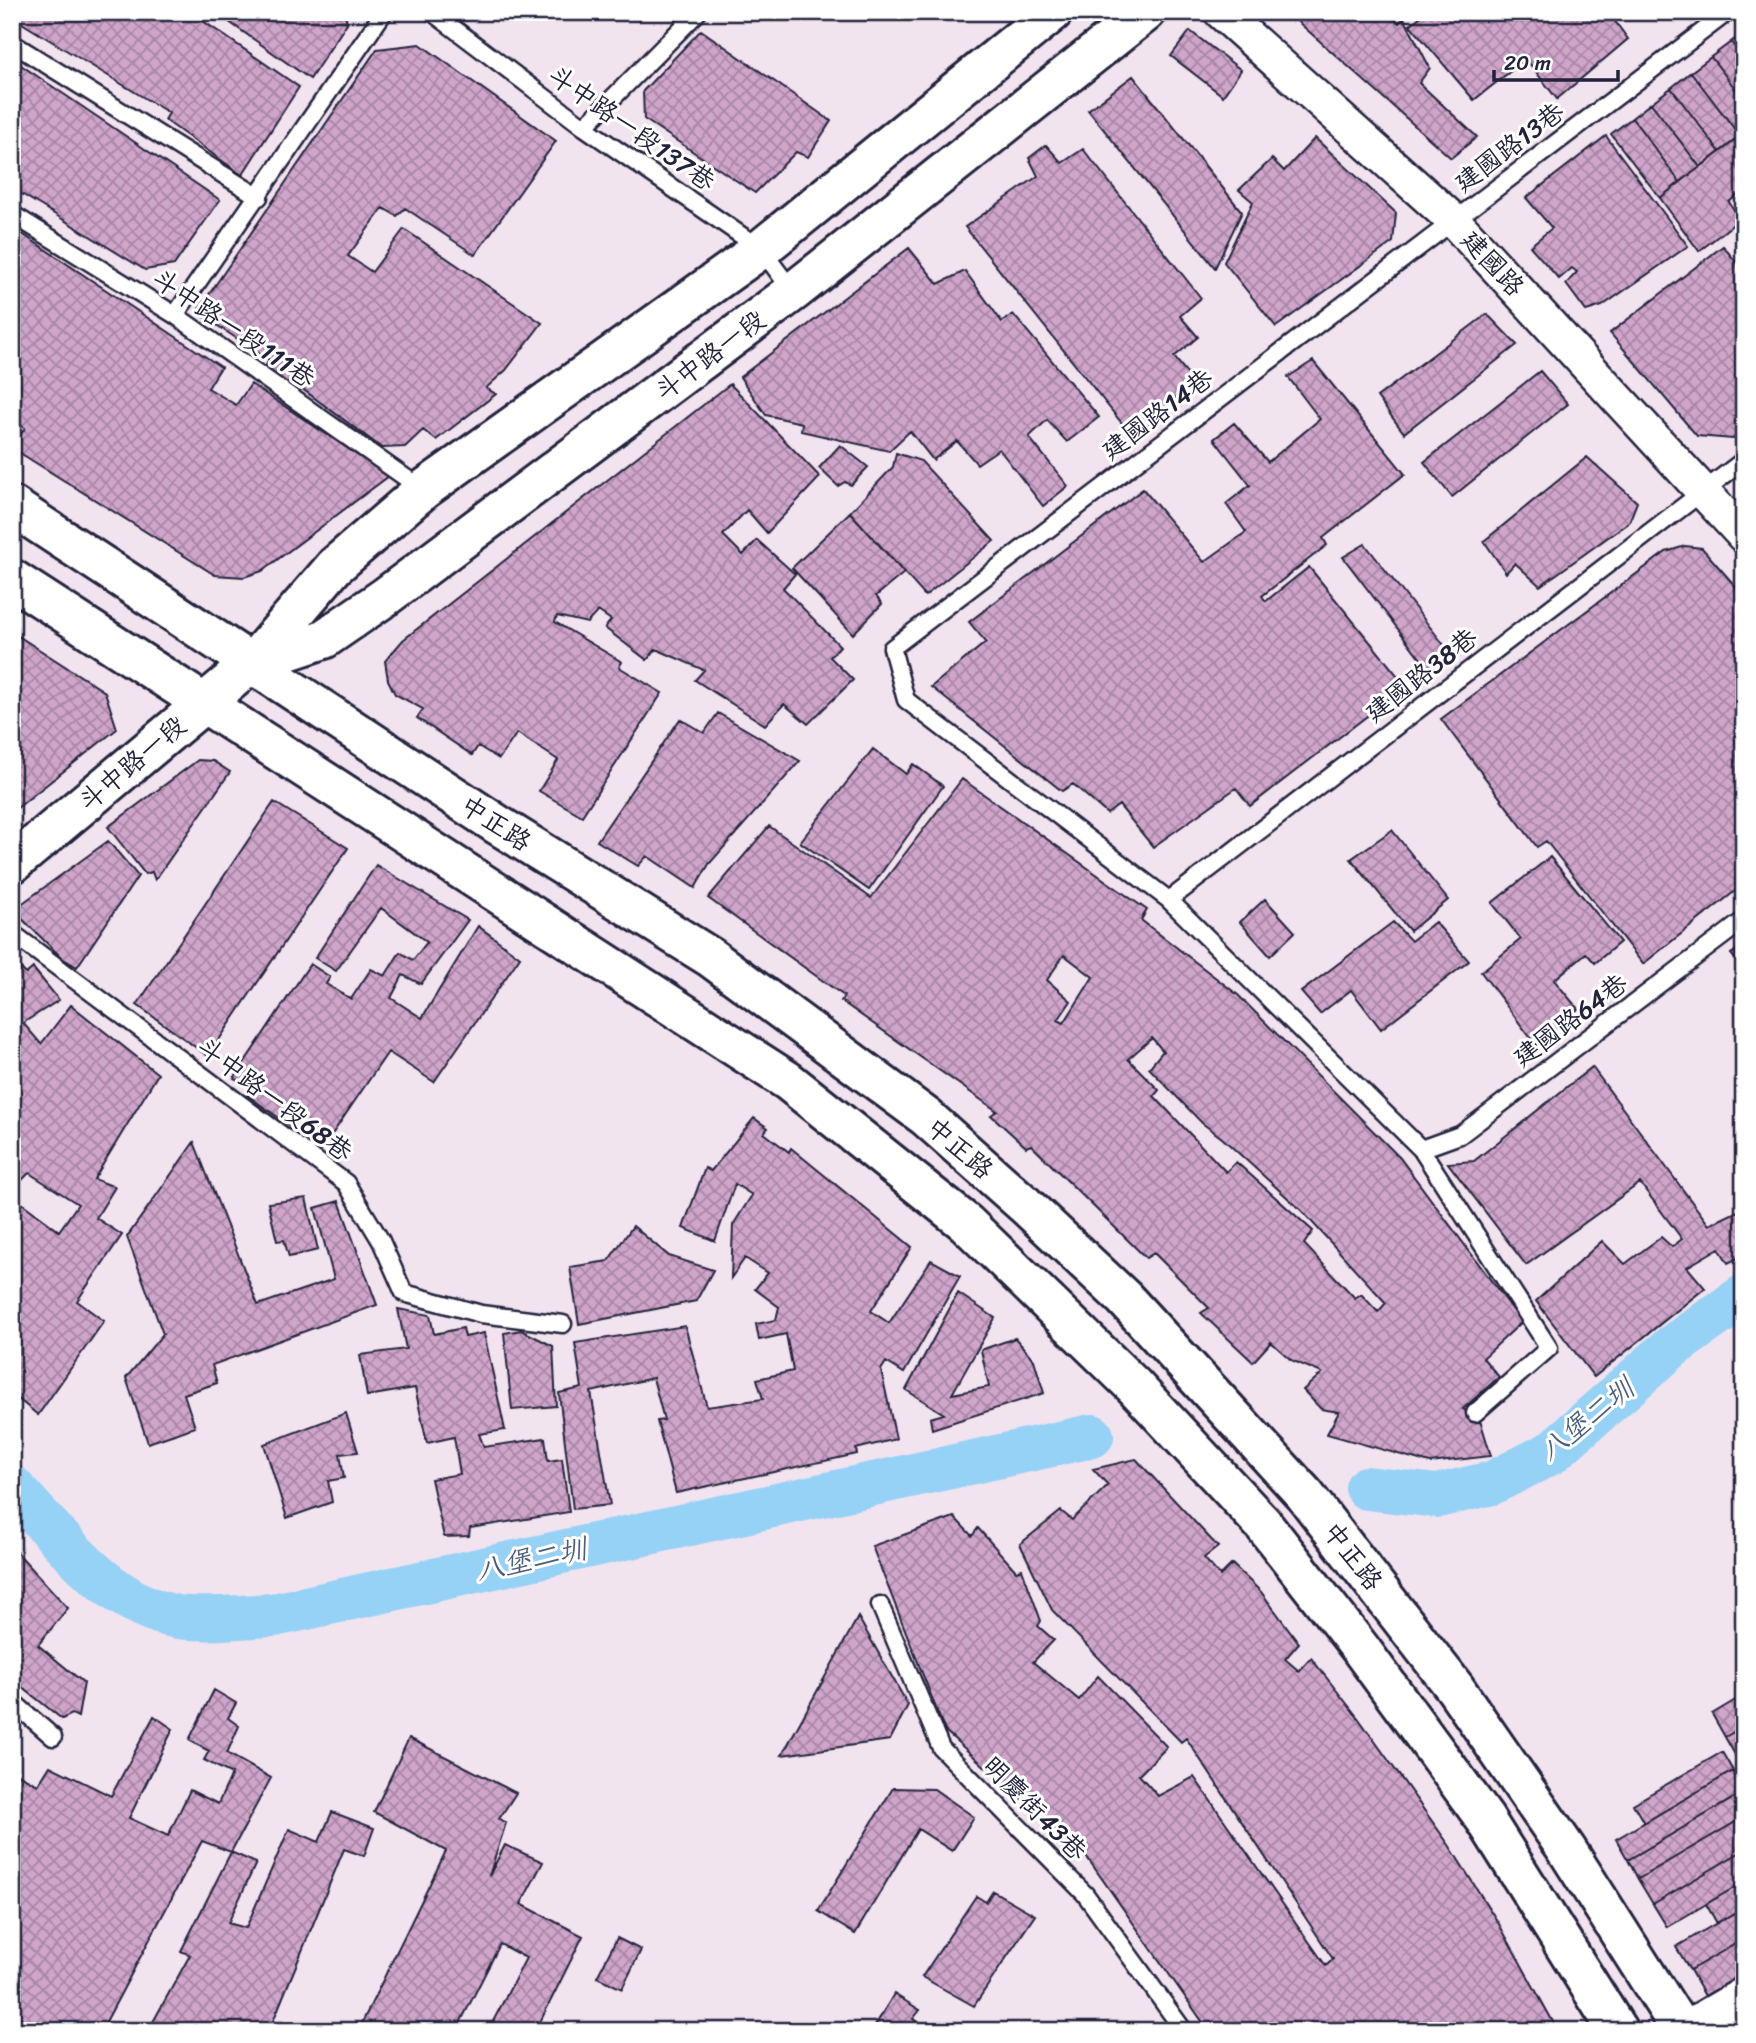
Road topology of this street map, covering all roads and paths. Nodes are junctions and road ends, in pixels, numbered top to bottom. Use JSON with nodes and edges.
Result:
{"nodes":[{"id":1,"x":384,"y":12,"type":"edge"},
{"id":2,"x":432,"y":12,"type":"edge"},
{"id":3,"x":698,"y":12,"type":"edge"},
{"id":4,"x":1053,"y":12,"type":"edge"},
{"id":5,"x":1146,"y":12,"type":"edge"},
{"id":6,"x":1221,"y":12,"type":"edge"},
{"id":7,"x":1728,"y":12,"type":"edge"},
{"id":8,"x":12,"y":43,"type":"edge"},
{"id":9,"x":584,"y":127,"type":"junction"},
{"id":10,"x":260,"y":197,"type":"junction"},
{"id":11,"x":12,"y":214,"type":"edge"},
{"id":12,"x":1453,"y":220,"type":"junction"},
{"id":13,"x":761,"y":249,"type":"junction"},
{"id":14,"x":793,"y":292,"type":"junction"},
{"id":15,"x":175,"y":315,"type":"junction"},
{"id":16,"x":1744,"y":460,"type":"edge"},
{"id":17,"x":1703,"y":489,"type":"junction"},
{"id":18,"x":423,"y":490,"type":"junction"},
{"id":19,"x":12,"y":506,"type":"edge"},
{"id":20,"x":1744,"y":536,"type":"edge"},
{"id":21,"x":12,"y":579,"type":"edge"},
{"id":22,"x":252,"y":663,"type":"junction"},
{"id":23,"x":202,"y":703,"type":"junction"},
{"id":24,"x":12,"y":864,"type":"edge"},
{"id":25,"x":1169,"y":900,"type":"junction"},
{"id":26,"x":1744,"y":920,"type":"edge"},
{"id":27,"x":12,"y":933,"type":"edge"},
{"id":28,"x":1420,"y":1149,"type":"junction"},
{"id":29,"x":563,"y":1324,"type":"dead end"},
{"id":30,"x":1475,"y":1413,"type":"dead end"},
{"id":31,"x":1258,"y":1442,"type":"junction"},
{"id":32,"x":1219,"y":1477,"type":"junction"},
{"id":33,"x":880,"y":1605,"type":"dead end"},
{"id":34,"x":12,"y":1701,"type":"edge"},
{"id":35,"x":53,"y":1737,"type":"dead end"},
{"id":36,"x":1744,"y":1994,"type":"edge"},
{"id":37,"x":1682,"y":2030,"type":"edge"},
{"id":38,"x":1184,"y":2031,"type":"edge"},
{"id":39,"x":1618,"y":2031,"type":"edge"}],
"edges":[{"from":1,"to":10,"type":"lane"},
{"from":2,"to":9,"type":"lane","name":"斗中路一段137巷"},
{"from":3,"to":9,"type":"lane"},
{"from":4,"to":13,"type":"street","name":"斗中路一段"},
{"from":5,"to":14,"type":"street","name":"斗中路一段"},
{"from":6,"to":12,"type":"street","name":"建國路"},
{"from":7,"to":12,"type":"lane","name":"建國路13巷"},
{"from":8,"to":10,"type":"lane"},
{"from":9,"to":13,"type":"lane","name":"斗中路一段137巷"},
{"from":10,"to":15,"type":"lane"},
{"from":11,"to":15,"type":"lane","name":"斗中路一段111巷"},
{"from":12,"to":17,"type":"street","name":"建國路"},
{"from":12,"to":25,"type":"lane","name":"建國路14巷"},
{"from":13,"to":14,"type":"lane","name":"斗中路一段137巷"},
{"from":13,"to":18,"type":"street","name":"斗中路一段"},
{"from":14,"to":22,"type":"street","name":"斗中路一段"},
{"from":15,"to":18,"type":"lane","name":"斗中路一段111巷"},
{"from":16,"to":17,"type":"lane","name":"建國路38巷"},
{"from":17,"to":20,"type":"street","name":"建國路"},
{"from":17,"to":25,"type":"lane","name":"建國路38巷"},
{"from":18,"to":22,"type":"street","name":"斗中路一段"},
{"from":19,"to":22,"type":"street","name":"中正路"},
{"from":21,"to":23,"type":"street","name":"中正路"},
{"from":22,"to":23,"type":"street","name":"斗中路一段"},
{"from":22,"to":31,"type":"street","name":"中正路"},
{"from":23,"to":24,"type":"street","name":"斗中路一段"},
{"from":23,"to":32,"type":"street","name":"中正路"},
{"from":25,"to":28,"type":"lane"},
{"from":26,"to":28,"type":"lane","name":"建國路64巷"},
{"from":27,"to":29,"type":"lane","name":"斗中路一段68巷"},
{"from":28,"to":30,"type":"lane"},
{"from":31,"to":32,"type":"street"},
{"from":31,"to":37,"type":"street","name":"中正路"},
{"from":32,"to":39,"type":"street","name":"中正路"},
{"from":33,"to":38,"type":"lane","name":"明慶街43巷"},
{"from":34,"to":35,"type":"lane"},
{"from":36,"to":37,"type":"street"}]}
